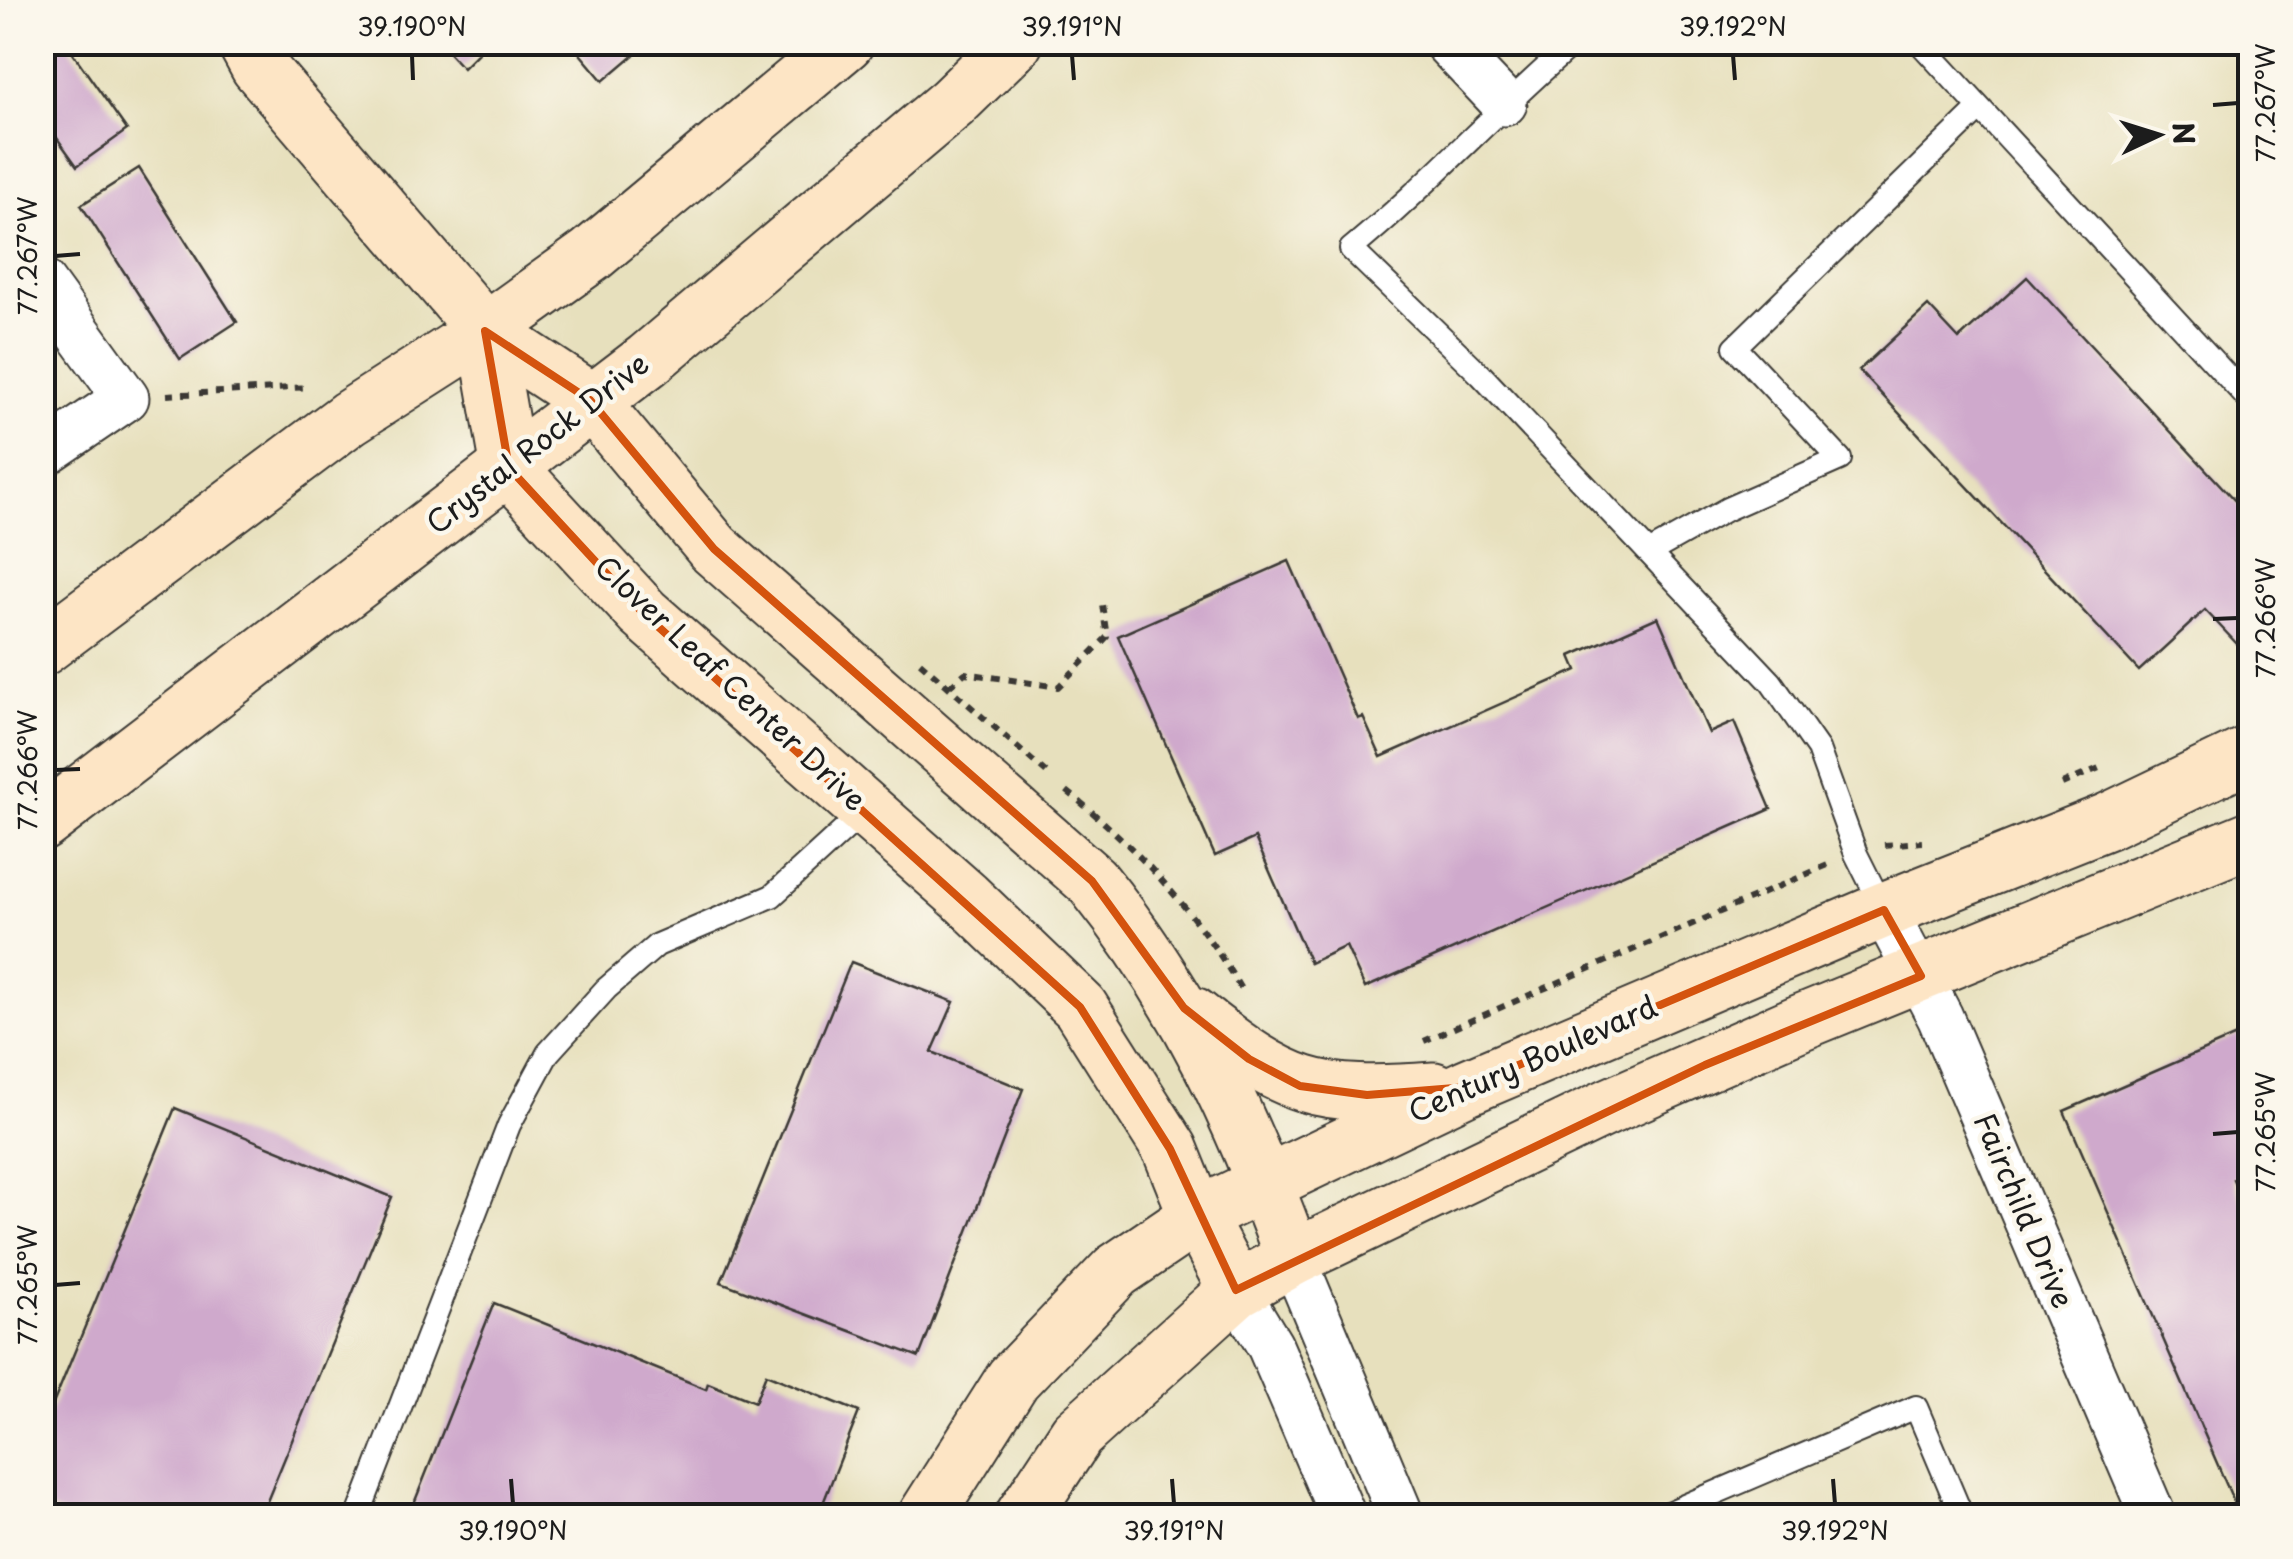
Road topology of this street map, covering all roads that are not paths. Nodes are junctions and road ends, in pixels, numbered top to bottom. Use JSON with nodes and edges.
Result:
{"nodes":[{"id":1,"x":245,"y":42,"type":"edge"},
{"id":2,"x":846,"y":42,"type":"edge"},
{"id":3,"x":1015,"y":42,"type":"edge"},
{"id":4,"x":1446,"y":42,"type":"edge"},
{"id":5,"x":1574,"y":42,"type":"edge"},
{"id":6,"x":1919,"y":42,"type":"edge"},
{"id":7,"x":1504,"y":103,"type":"junction"},
{"id":8,"x":1979,"y":109,"type":"junction"},
{"id":9,"x":42,"y":282,"type":"edge"},
{"id":10,"x":485,"y":332,"type":"junction"},
{"id":11,"x":2241,"y":376,"type":"edge"},
{"id":12,"x":590,"y":400,"type":"junction"},
{"id":13,"x":2250,"y":401,"type":"edge"},
{"id":14,"x":42,"y":455,"type":"edge"},
{"id":15,"x":509,"y":468,"type":"junction"},
{"id":16,"x":1652,"y":551,"type":"junction"},
{"id":17,"x":42,"y":648,"type":"edge"},
{"id":18,"x":2250,"y":753,"type":"edge"},
{"id":19,"x":866,"y":810,"type":"junction"},
{"id":20,"x":42,"y":823,"type":"edge"},
{"id":21,"x":2250,"y":839,"type":"edge"},
{"id":22,"x":1884,"y":910,"type":"junction"},
{"id":23,"x":1921,"y":976,"type":"junction"},
{"id":24,"x":1184,"y":1008,"type":"junction"},
{"id":25,"x":1467,"y":1087,"type":"junction"},
{"id":26,"x":1265,"y":1181,"type":"junction"},
{"id":27,"x":1196,"y":1216,"type":"junction"},
{"id":28,"x":1293,"y":1258,"type":"junction"},
{"id":29,"x":1236,"y":1290,"type":"junction"},
{"id":30,"x":358,"y":1516,"type":"edge"},
{"id":31,"x":926,"y":1516,"type":"edge"},
{"id":32,"x":1023,"y":1516,"type":"edge"},
{"id":33,"x":1343,"y":1516,"type":"edge"},
{"id":34,"x":1401,"y":1516,"type":"edge"},
{"id":35,"x":1661,"y":1516,"type":"edge"},
{"id":36,"x":1962,"y":1516,"type":"edge"},
{"id":37,"x":2154,"y":1516,"type":"edge"}],
"edges":[{"from":1,"to":10,"type":"street"},
{"from":2,"to":10,"type":"street"},
{"from":3,"to":12,"type":"street","name":"Crystal Rock Drive"},
{"from":4,"to":7,"type":"street"},
{"from":5,"to":7,"type":"lane"},
{"from":6,"to":8,"type":"lane"},
{"from":7,"to":16,"type":"lane"},
{"from":8,"to":11,"type":"lane"},
{"from":8,"to":16,"type":"lane"},
{"from":9,"to":14,"type":"street"},
{"from":10,"to":12,"type":"street"},
{"from":10,"to":15,"type":"street"},
{"from":10,"to":17,"type":"street"},
{"from":11,"to":13,"type":"lane"},
{"from":12,"to":15,"type":"street","name":"Crystal Rock Drive"},
{"from":12,"to":24,"type":"street"},
{"from":15,"to":19,"type":"street","name":"Clover Leaf Center Drive"},
{"from":15,"to":20,"type":"street","name":"Crystal Rock Drive"},
{"from":16,"to":22,"type":"lane"},
{"from":18,"to":22,"type":"street","name":"Century Boulevard"},
{"from":19,"to":27,"type":"street","name":"Clover Leaf Center Drive"},
{"from":19,"to":30,"type":"lane"},
{"from":21,"to":23,"type":"street"},
{"from":22,"to":23,"type":"street","name":"Fairchild Drive"},
{"from":22,"to":25,"type":"street","name":"Century Boulevard"},
{"from":23,"to":28,"type":"street"},
{"from":23,"to":37,"type":"street","name":"Fairchild Drive"},
{"from":24,"to":25,"type":"street"},
{"from":24,"to":26,"type":"street"},
{"from":25,"to":26,"type":"street","name":"Century Boulevard"},
{"from":26,"to":27,"type":"street","name":"Century Boulevard"},
{"from":26,"to":28,"type":"street"},
{"from":27,"to":29,"type":"street","name":"Clover Leaf Center Drive"},
{"from":27,"to":31,"type":"street","name":"Century Boulevard"},
{"from":28,"to":29,"type":"street"},
{"from":28,"to":34,"type":"street"},
{"from":29,"to":32,"type":"street"},
{"from":29,"to":33,"type":"street"},
{"from":35,"to":36,"type":"lane"}]}
